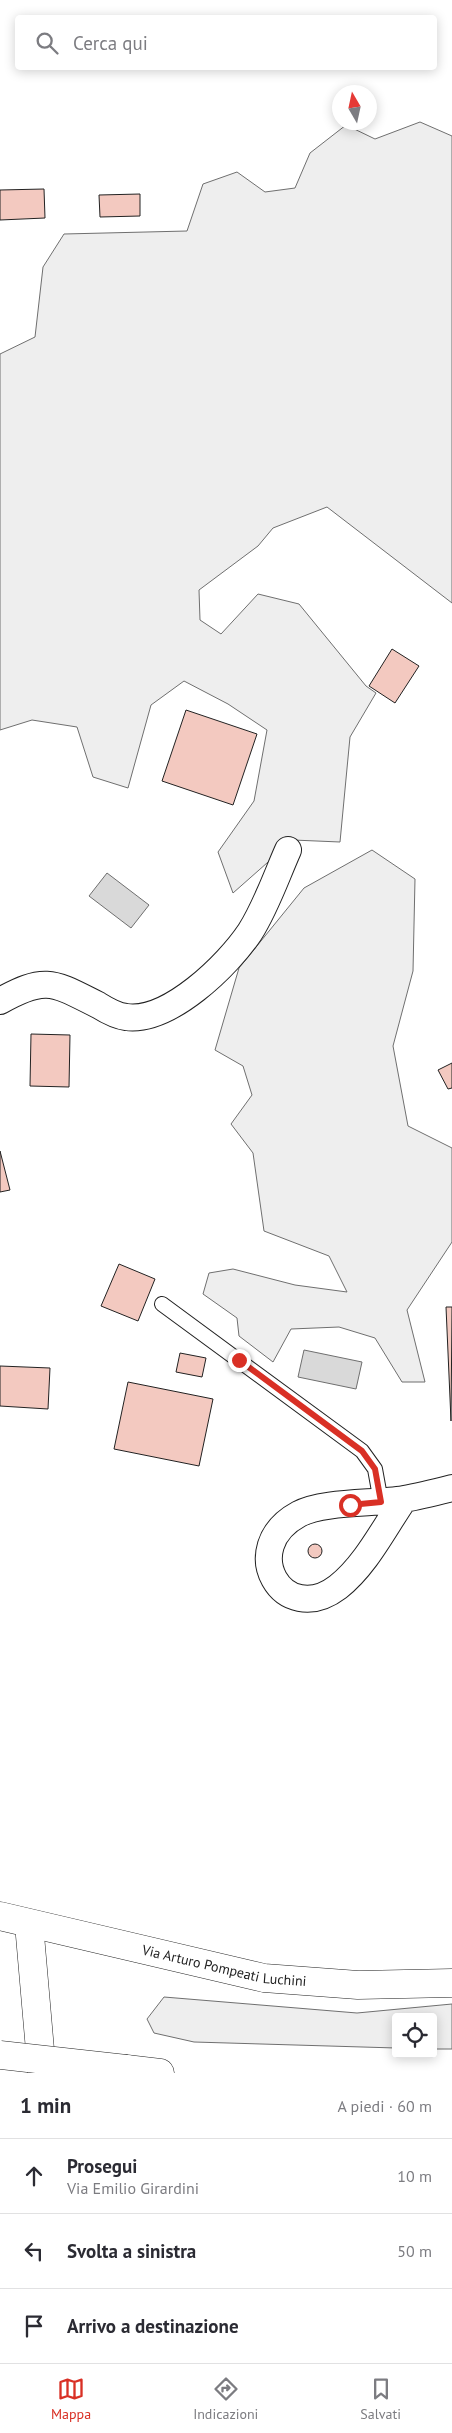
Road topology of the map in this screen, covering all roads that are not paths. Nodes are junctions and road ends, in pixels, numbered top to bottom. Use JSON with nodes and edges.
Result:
{"nodes":[{"id":1,"x":288,"y":850,"type":"dead end"},
{"id":2,"x":0,"y":1001,"type":"edge"},
{"id":3,"x":162,"y":1304,"type":"dead end"},
{"id":4,"x":452,"y":1488,"type":"edge"},
{"id":5,"x":392,"y":1500,"type":"junction"},
{"id":6,"x":0,"y":1916,"type":"edge"},
{"id":7,"x":29,"y":1924,"type":"junction"},
{"id":8,"x":452,"y":1983,"type":"edge"},
{"id":9,"x":0,"y":2055,"type":"edge"},
{"id":10,"x":42,"y":2073,"type":"edge"},
{"id":11,"x":160,"y":2073,"type":"edge"}],
"edges":[{"from":1,"to":2,"type":"street"},
{"from":3,"to":5,"type":"lane"},
{"from":4,"to":5,"type":"street"},
{"from":5,"to":5,"type":"street"},
{"from":6,"to":7,"type":"main road","name":"Via Arturo Pompeati Luchini"},
{"from":7,"to":8,"type":"main road","name":"Via Arturo Pompeati Luchini"},
{"from":7,"to":10,"type":"main road"},
{"from":9,"to":11,"type":"main road","bridge":true}]}
